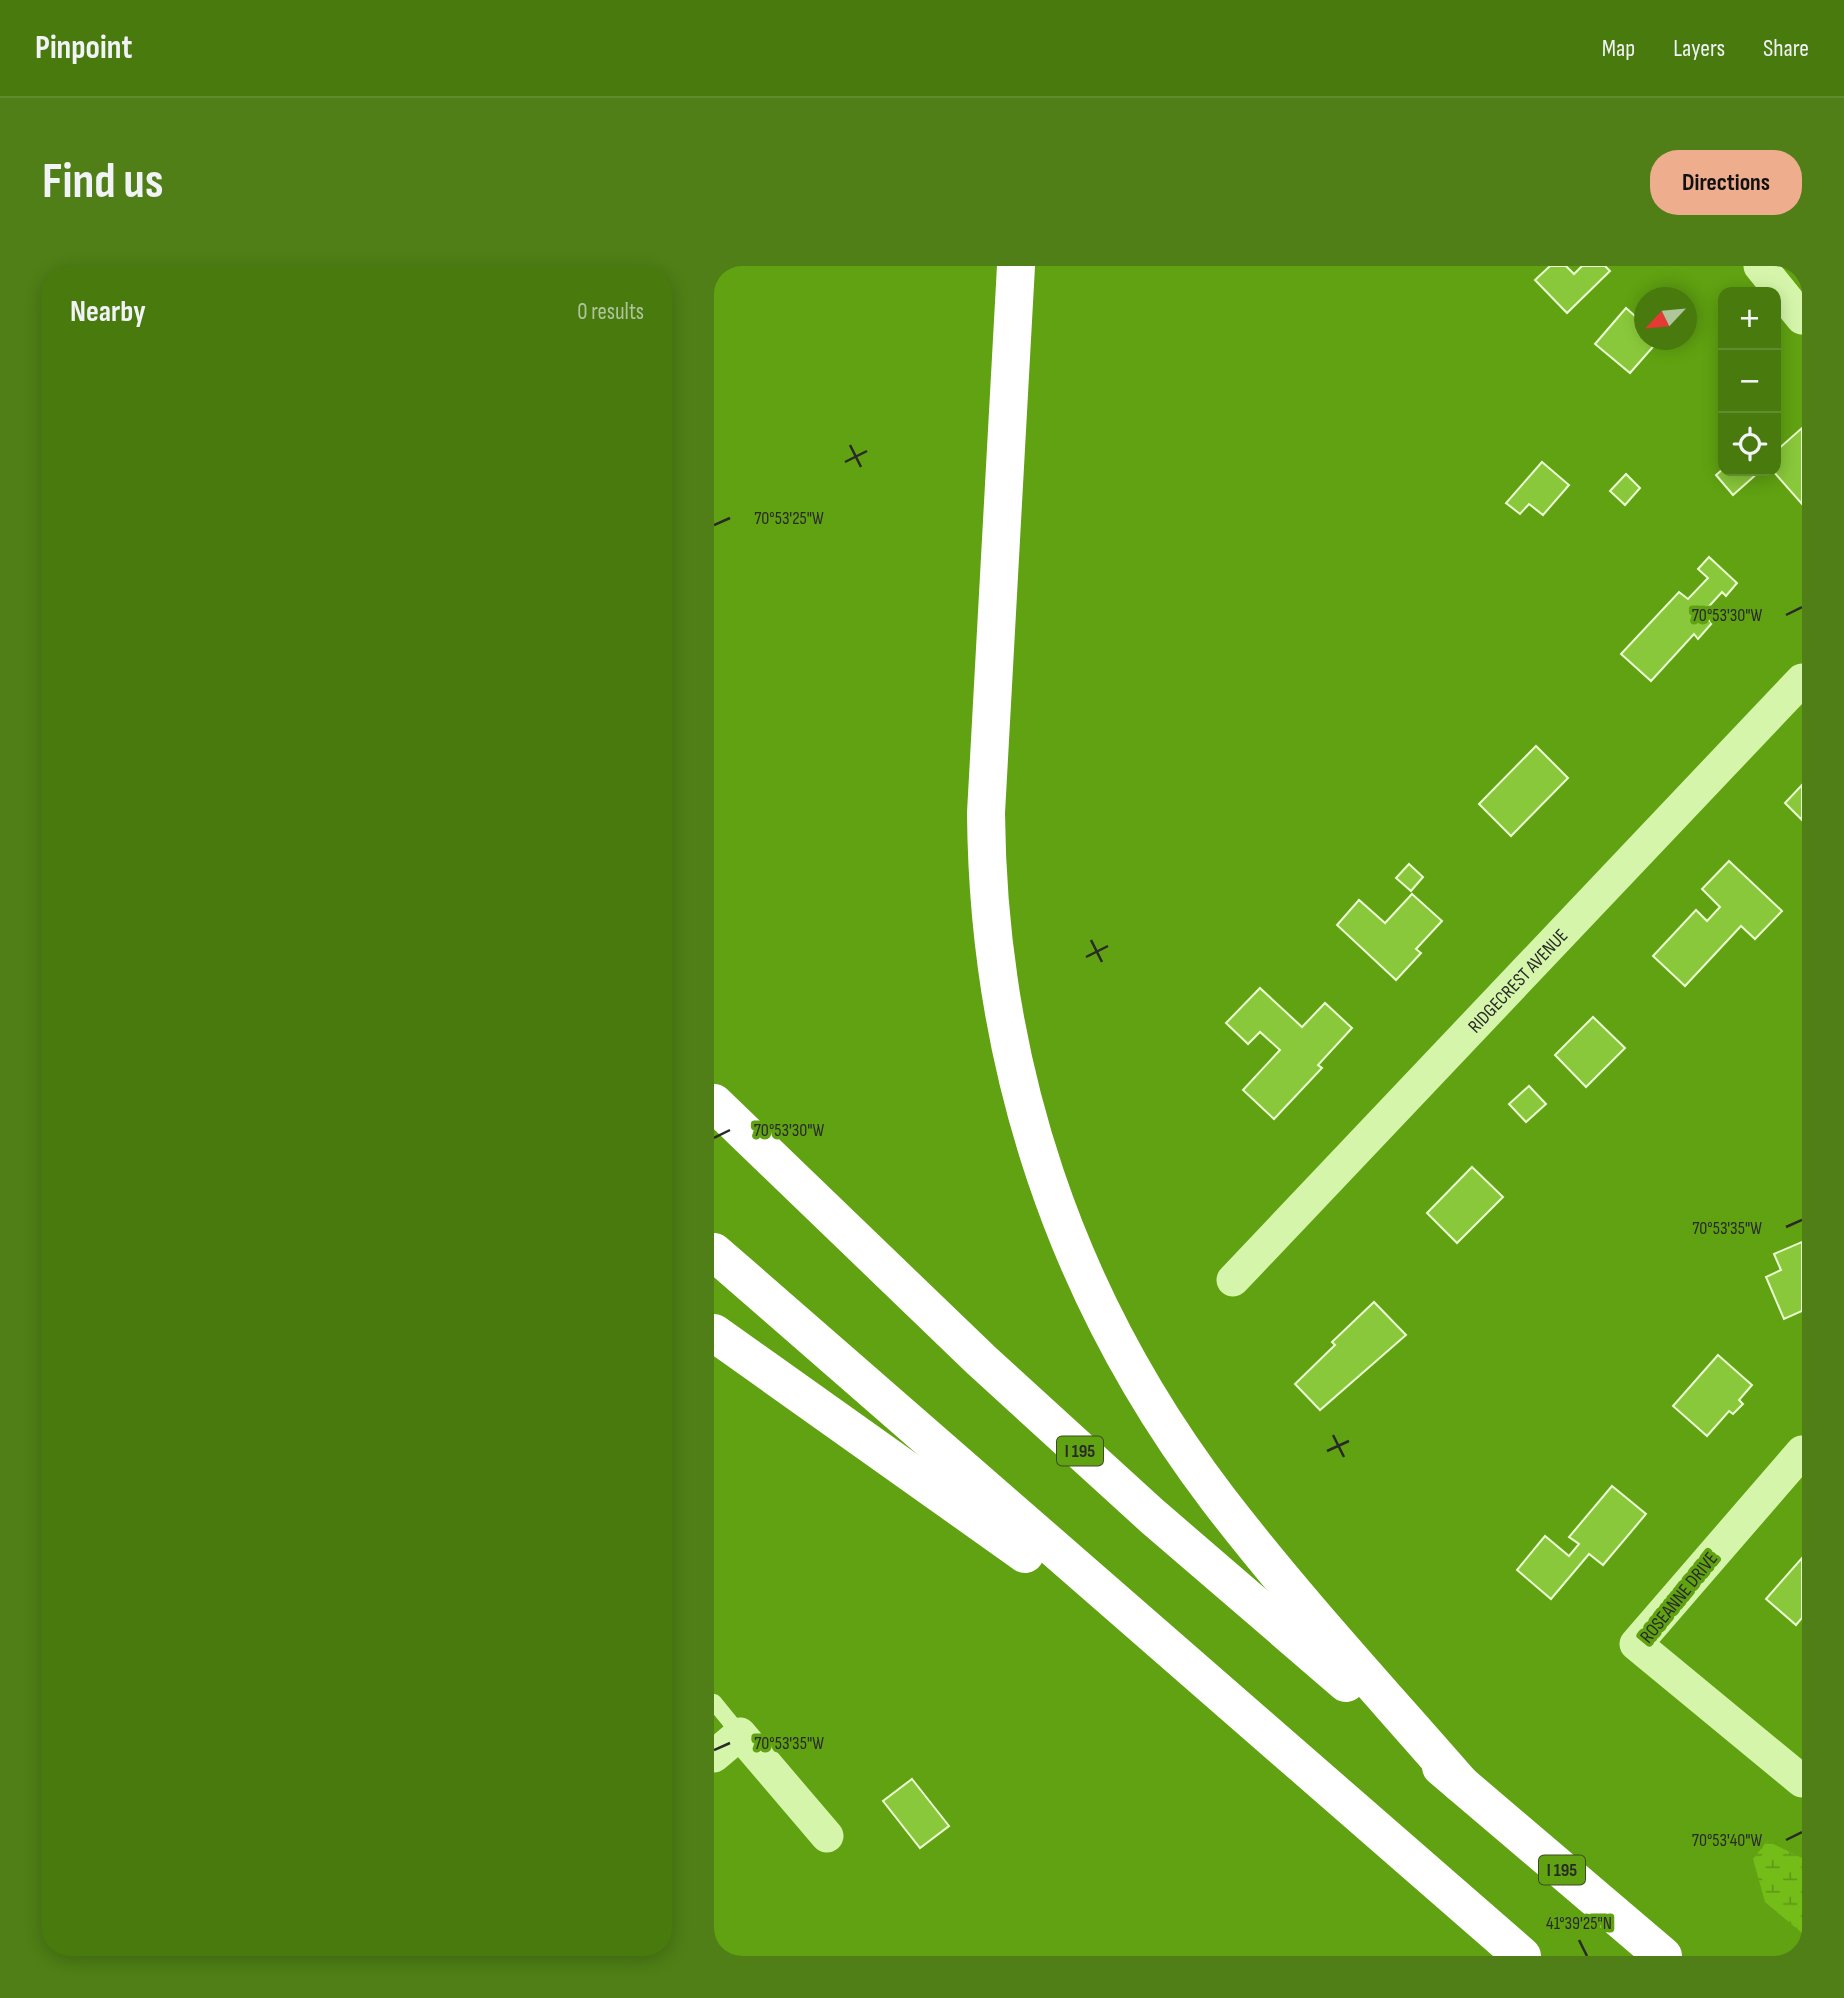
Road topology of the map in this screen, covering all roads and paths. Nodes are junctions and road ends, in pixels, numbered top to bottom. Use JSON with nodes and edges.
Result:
{"nodes":[{"id":1,"x":1016,"y":266,"type":"edge"},
{"id":2,"x":1760,"y":266,"type":"edge"},
{"id":3,"x":1802,"y":318,"type":"edge"},
{"id":4,"x":1802,"y":680,"type":"edge"},
{"id":5,"x":714,"y":1103,"type":"edge"},
{"id":6,"x":714,"y":1252,"type":"edge"},
{"id":7,"x":1233,"y":1280,"type":"dead end"},
{"id":8,"x":714,"y":1333,"type":"edge"},
{"id":9,"x":1802,"y":1451,"type":"edge"},
{"id":10,"x":1182,"y":1663,"type":"junction"},
{"id":11,"x":714,"y":1702,"type":"edge"},
{"id":12,"x":740,"y":1734,"type":"junction"},
{"id":13,"x":714,"y":1756,"type":"edge"},
{"id":14,"x":1802,"y":1781,"type":"edge"},
{"id":15,"x":1461,"y":1784,"type":"junction"},
{"id":16,"x":827,"y":1836,"type":"dead end"},
{"id":17,"x":1522,"y":1956,"type":"edge"},
{"id":18,"x":1663,"y":1956,"type":"edge"}],
"edges":[{"from":1,"to":15,"type":"highway"},
{"from":2,"to":3,"type":"street"},
{"from":4,"to":7,"type":"street","name":"RIDGECREST AVENUE"},
{"from":5,"to":15,"type":"highway","number":"I 195"},
{"from":6,"to":10,"type":"highway"},
{"from":8,"to":10,"type":"highway"},
{"from":9,"to":14,"type":"street","name":"ROSEANNE DRIVE"},
{"from":10,"to":17,"type":"highway"},
{"from":11,"to":12,"type":"lane"},
{"from":12,"to":13,"type":"street"},
{"from":12,"to":16,"type":"street"},
{"from":15,"to":18,"type":"highway","number":"I 195"}]}
